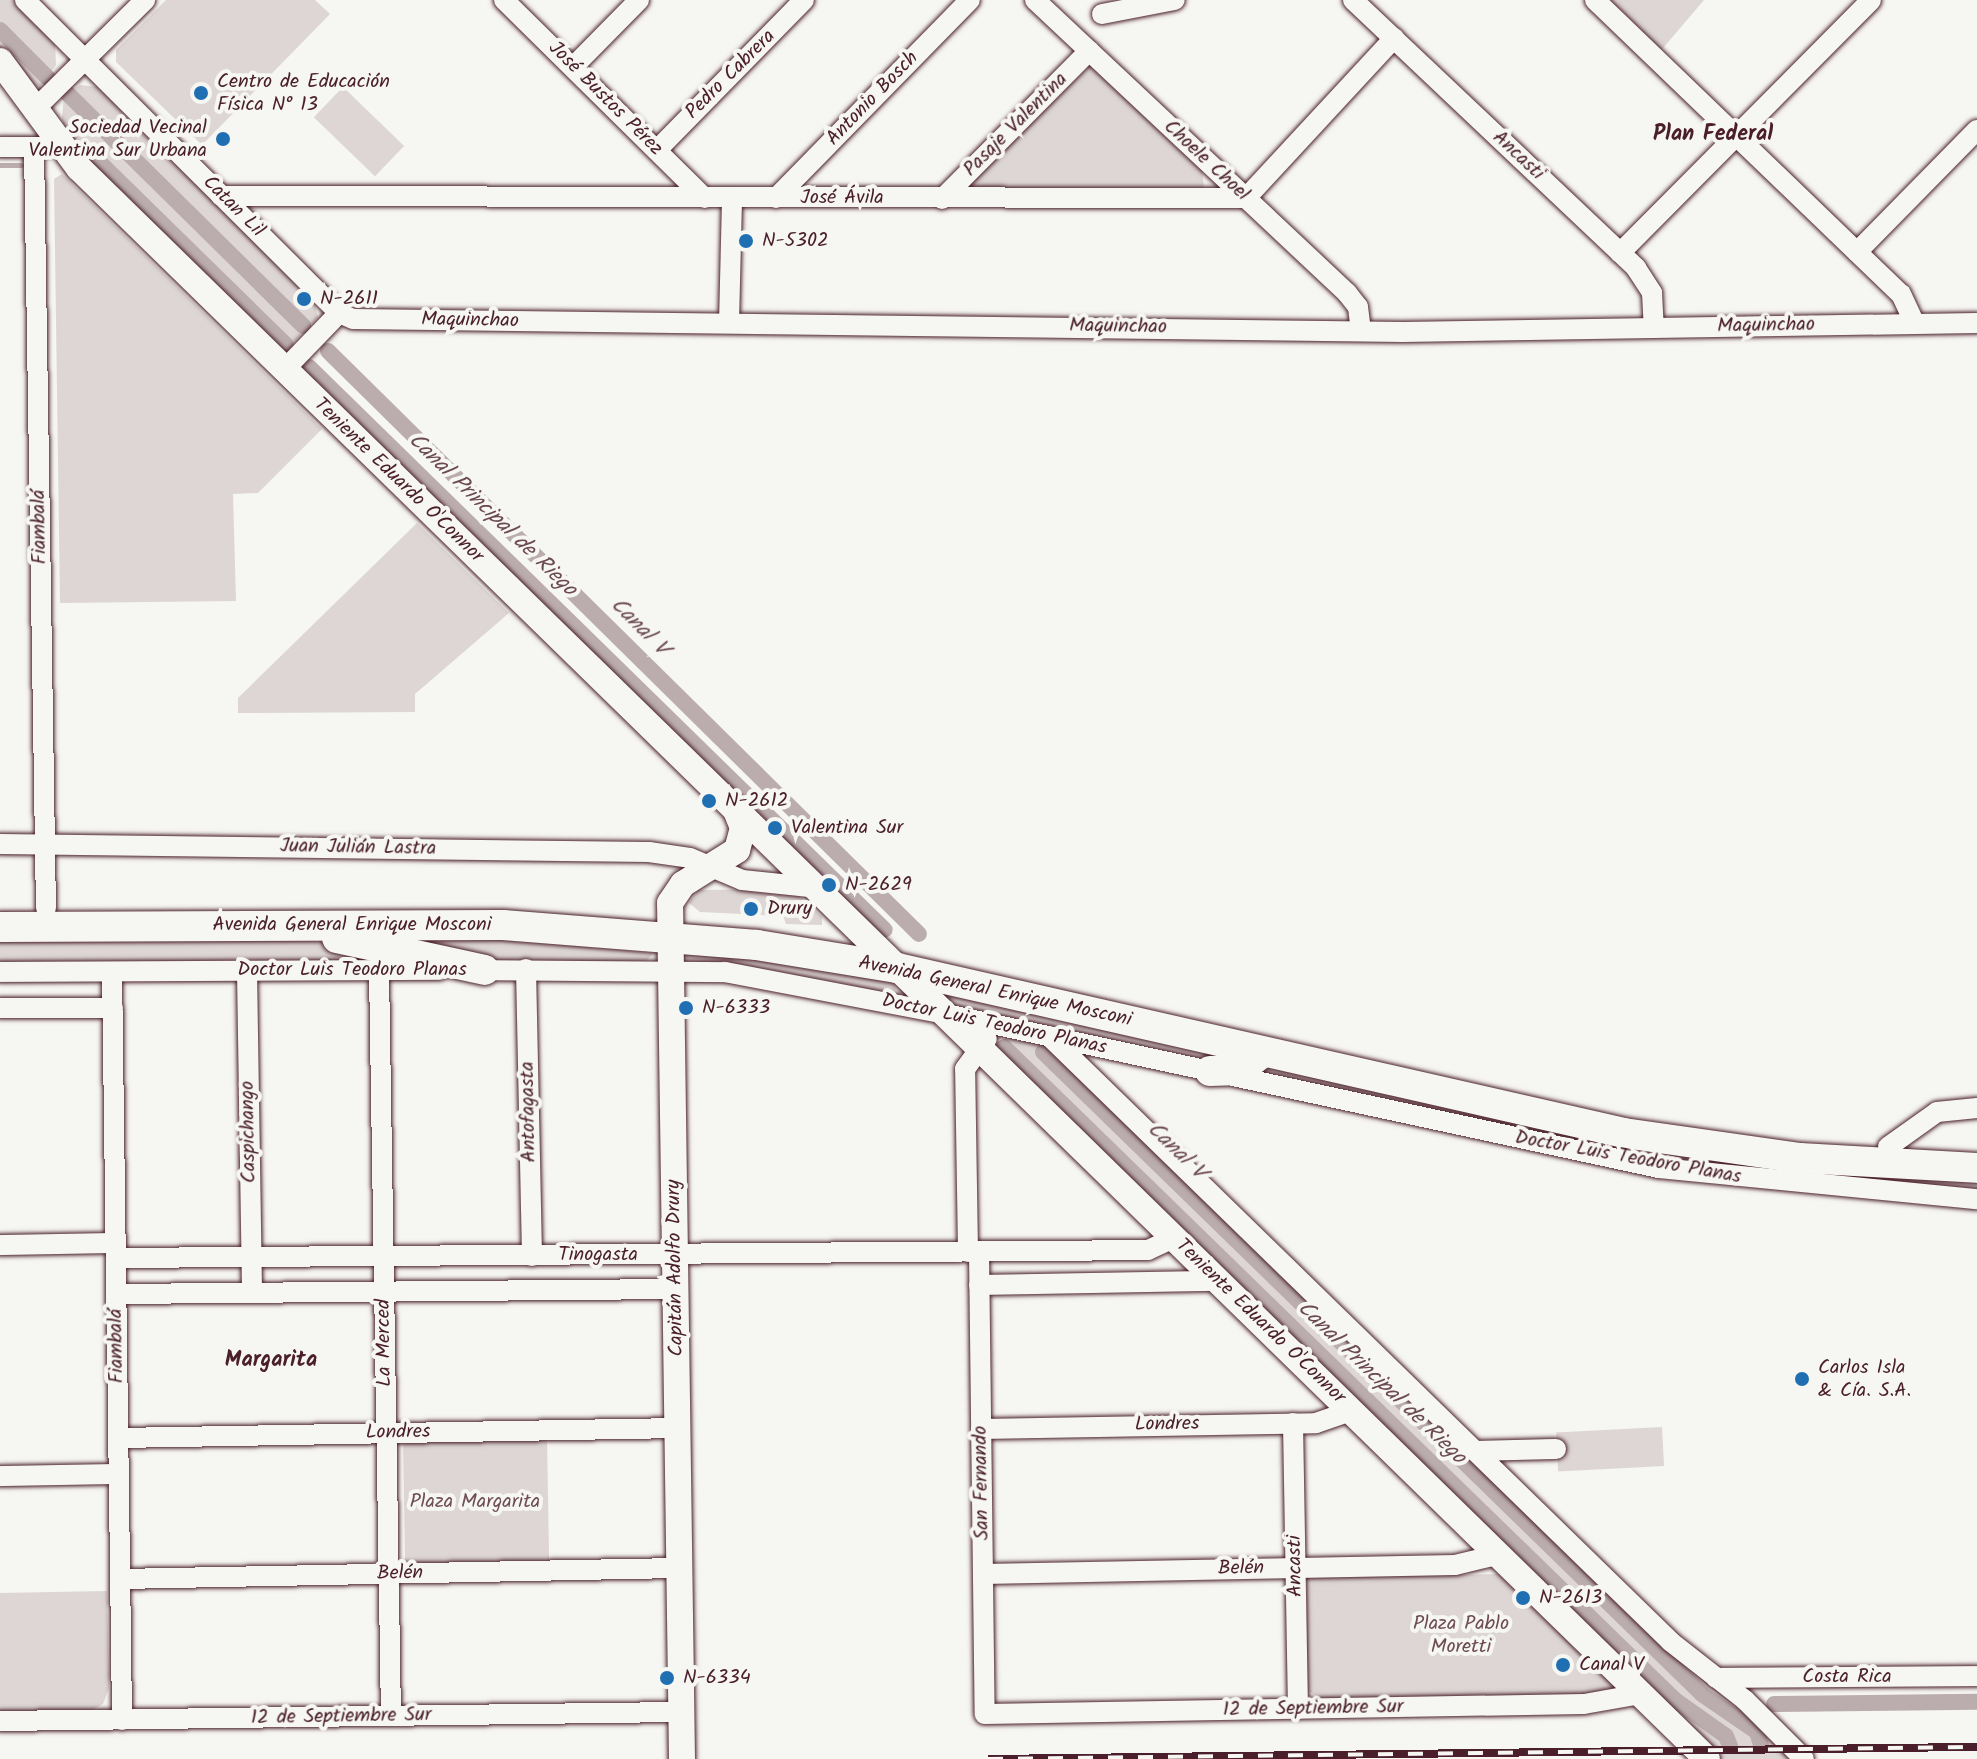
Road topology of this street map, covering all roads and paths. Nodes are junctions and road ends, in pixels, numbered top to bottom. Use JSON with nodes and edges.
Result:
{"nodes":[{"id":1,"x":25,"y":0,"type":"edge"},
{"id":2,"x":145,"y":0,"type":"edge"},
{"id":3,"x":504,"y":0,"type":"edge"},
{"id":4,"x":639,"y":0,"type":"edge"},
{"id":5,"x":804,"y":0,"type":"edge"},
{"id":6,"x":970,"y":0,"type":"edge"},
{"id":7,"x":1035,"y":0,"type":"edge"},
{"id":8,"x":1175,"y":0,"type":"edge"},
{"id":9,"x":1353,"y":0,"type":"edge"},
{"id":10,"x":1595,"y":0,"type":"edge"},
{"id":11,"x":1871,"y":0,"type":"edge"},
{"id":12,"x":1102,"y":14,"type":"dead end"},
{"id":13,"x":1394,"y":38,"type":"junction"},
{"id":14,"x":1089,"y":51,"type":"junction"},
{"id":15,"x":0,"y":61,"type":"edge"},
{"id":16,"x":86,"y":61,"type":"junction"},
{"id":17,"x":573,"y":67,"type":"junction"},
{"id":18,"x":35,"y":109,"type":"junction"},
{"id":19,"x":1977,"y":130,"type":"edge"},
{"id":20,"x":1736,"y":136,"type":"junction"},
{"id":21,"x":61,"y":146,"type":"junction"},
{"id":22,"x":0,"y":147,"type":"edge"},
{"id":23,"x":34,"y":147,"type":"junction"},
{"id":24,"x":657,"y":150,"type":"junction"},
{"id":25,"x":221,"y":196,"type":"junction"},
{"id":26,"x":705,"y":198,"type":"junction"},
{"id":27,"x":732,"y":198,"type":"junction"},
{"id":28,"x":776,"y":198,"type":"junction"},
{"id":29,"x":1246,"y":198,"type":"junction"},
{"id":30,"x":942,"y":199,"type":"junction"},
{"id":31,"x":1857,"y":252,"type":"junction"},
{"id":32,"x":1620,"y":253,"type":"junction"},
{"id":33,"x":339,"y":313,"type":"junction"},
{"id":34,"x":729,"y":323,"type":"junction"},
{"id":35,"x":1977,"y":323,"type":"edge"},
{"id":36,"x":1915,"y":324,"type":"junction"},
{"id":37,"x":1654,"y":328,"type":"junction"},
{"id":38,"x":1361,"y":330,"type":"junction"},
{"id":39,"x":284,"y":370,"type":"junction"},
{"id":40,"x":737,"y":813,"type":"junction"},
{"id":41,"x":0,"y":844,"type":"edge"},
{"id":42,"x":45,"y":844,"type":"junction"},
{"id":43,"x":713,"y":866,"type":"junction"},
{"id":44,"x":810,"y":887,"type":"junction"},
{"id":45,"x":0,"y":908,"type":"edge"},
{"id":46,"x":46,"y":908,"type":"junction"},
{"id":47,"x":256,"y":924,"type":"junction"},
{"id":48,"x":670,"y":926,"type":"junction"},
{"id":49,"x":0,"y":927,"type":"edge"},
{"id":50,"x":872,"y":945,"type":"junction"},
{"id":51,"x":897,"y":968,"type":"junction"},
{"id":52,"x":526,"y":969,"type":"junction"},
{"id":53,"x":672,"y":969,"type":"junction"},
{"id":54,"x":379,"y":970,"type":"junction"},
{"id":55,"x":485,"y":970,"type":"junction"},
{"id":56,"x":247,"y":971,"type":"junction"},
{"id":57,"x":0,"y":972,"type":"edge"},
{"id":58,"x":112,"y":972,"type":"junction"},
{"id":59,"x":882,"y":1001,"type":"junction"},
{"id":60,"x":0,"y":1008,"type":"edge"},
{"id":61,"x":113,"y":1008,"type":"junction"},
{"id":62,"x":946,"y":1014,"type":"junction"},
{"id":63,"x":1002,"y":1026,"type":"junction"},
{"id":64,"x":1049,"y":1036,"type":"junction"},
{"id":65,"x":978,"y":1046,"type":"junction"},
{"id":66,"x":1117,"y":1051,"type":"junction"},
{"id":67,"x":1263,"y":1052,"type":"junction"},
{"id":68,"x":1210,"y":1071,"type":"junction"},
{"id":69,"x":1101,"y":1085,"type":"junction"},
{"id":70,"x":1977,"y":1108,"type":"edge"},
{"id":71,"x":1888,"y":1147,"type":"junction"},
{"id":72,"x":1977,"y":1150,"type":"edge"},
{"id":73,"x":1977,"y":1168,"type":"edge"},
{"id":74,"x":1977,"y":1199,"type":"edge"},
{"id":75,"x":1174,"y":1238,"type":"junction"},
{"id":76,"x":0,"y":1245,"type":"edge"},
{"id":77,"x":116,"y":1250,"type":"junction"},
{"id":78,"x":973,"y":1252,"type":"junction"},
{"id":79,"x":676,"y":1255,"type":"junction"},
{"id":80,"x":532,"y":1256,"type":"junction"},
{"id":81,"x":251,"y":1257,"type":"junction"},
{"id":82,"x":384,"y":1257,"type":"junction"},
{"id":83,"x":1218,"y":1281,"type":"junction"},
{"id":84,"x":979,"y":1285,"type":"junction"},
{"id":85,"x":676,"y":1289,"type":"junction"},
{"id":86,"x":385,"y":1292,"type":"junction"},
{"id":87,"x":252,"y":1293,"type":"junction"},
{"id":88,"x":116,"y":1294,"type":"junction"},
{"id":89,"x":1350,"y":1411,"type":"junction"},
{"id":90,"x":1293,"y":1423,"type":"junction"},
{"id":91,"x":678,"y":1428,"type":"junction"},
{"id":92,"x":981,"y":1429,"type":"junction"},
{"id":93,"x":387,"y":1433,"type":"junction"},
{"id":94,"x":118,"y":1438,"type":"junction"},
{"id":95,"x":1556,"y":1449,"type":"dead end"},
{"id":96,"x":1475,"y":1451,"type":"junction"},
{"id":97,"x":119,"y":1474,"type":"junction"},
{"id":98,"x":0,"y":1476,"type":"edge"},
{"id":99,"x":1497,"y":1555,"type":"junction"},
{"id":100,"x":680,"y":1568,"type":"junction"},
{"id":101,"x":1296,"y":1568,"type":"junction"},
{"id":102,"x":389,"y":1574,"type":"junction"},
{"id":103,"x":983,"y":1574,"type":"junction"},
{"id":104,"x":120,"y":1579,"type":"junction"},
{"id":105,"x":1977,"y":1676,"type":"edge"},
{"id":106,"x":1716,"y":1678,"type":"junction"},
{"id":107,"x":1641,"y":1694,"type":"junction"},
{"id":108,"x":1298,"y":1709,"type":"junction"},
{"id":109,"x":681,"y":1712,"type":"junction"},
{"id":110,"x":985,"y":1714,"type":"joint"},
{"id":111,"x":391,"y":1716,"type":"junction"},
{"id":112,"x":122,"y":1720,"type":"junction"},
{"id":113,"x":0,"y":1721,"type":"edge"},
{"id":114,"x":682,"y":1759,"type":"edge"},
{"id":115,"x":1707,"y":1759,"type":"edge"},
{"id":116,"x":1804,"y":1759,"type":"edge"}],
"edges":[{"from":1,"to":16,"type":"street","name":"Catan Lil"},
{"from":2,"to":16,"type":"street"},
{"from":3,"to":17,"type":"street","name":"José Bustos Pérez"},
{"from":4,"to":17,"type":"street"},
{"from":5,"to":24,"type":"street","name":"Pedro Cabrera"},
{"from":6,"to":28,"type":"street","name":"Antonio Bosch"},
{"from":7,"to":14,"type":"street","name":"Choele Choel"},
{"from":8,"to":12,"type":"street"},
{"from":9,"to":13,"type":"street","name":"Ancasti"},
{"from":10,"to":20,"type":"street"},
{"from":11,"to":20,"type":"street"},
{"from":13,"to":29,"type":"street"},
{"from":13,"to":32,"type":"street","name":"Ancasti"},
{"from":14,"to":29,"type":"street","name":"Choele Choel"},
{"from":14,"to":30,"type":"street","name":"Pasaje Valentina"},
{"from":15,"to":18,"type":"main road","name":"Teniente Eduardo O'Connor"},
{"from":16,"to":18,"type":"street"},
{"from":16,"to":25,"type":"street","name":"Catan Lil"},
{"from":17,"to":24,"type":"street","name":"José Bustos Pérez"},
{"from":18,"to":21,"type":"main road","name":"Teniente Eduardo O'Connor"},
{"from":19,"to":31,"type":"street"},
{"from":20,"to":31,"type":"street"},
{"from":20,"to":32,"type":"street"},
{"from":21,"to":23,"type":"street"},
{"from":21,"to":39,"type":"main road","name":"Teniente Eduardo O'Connor"},
{"from":22,"to":23,"type":"street"},
{"from":23,"to":42,"type":"street","name":"Fiambalá"},
{"from":24,"to":26,"type":"street","name":"José Bustos Pérez"},
{"from":25,"to":26,"type":"street","name":"José Ávila"},
{"from":25,"to":33,"type":"street","name":"Catan Lil"},
{"from":26,"to":27,"type":"street","name":"José Ávila"},
{"from":27,"to":28,"type":"street","name":"José Ávila"},
{"from":27,"to":34,"type":"street"},
{"from":28,"to":30,"type":"street","name":"José Ávila"},
{"from":29,"to":30,"type":"street","name":"José Ávila"},
{"from":29,"to":38,"type":"street","name":"Choele Choel"},
{"from":31,"to":36,"type":"street"},
{"from":32,"to":37,"type":"street","name":"Ancasti"},
{"from":33,"to":34,"type":"street","name":"Maquinchao"},
{"from":33,"to":39,"type":"street"},
{"from":34,"to":38,"type":"street","name":"Maquinchao"},
{"from":35,"to":36,"type":"street","name":"Maquinchao"},
{"from":36,"to":37,"type":"street","name":"Maquinchao"},
{"from":37,"to":38,"type":"street","name":"Maquinchao"},
{"from":39,"to":40,"type":"main road","name":"Teniente Eduardo O'Connor"},
{"from":40,"to":43,"type":"main road","name":"Capitán Adolfo Drury"},
{"from":40,"to":44,"type":"main road","name":"Teniente Eduardo O'Connor"},
{"from":41,"to":42,"type":"street","name":"Juan Julián Lastra"},
{"from":42,"to":43,"type":"street","name":"Juan Julián Lastra"},
{"from":42,"to":46,"type":"street","name":"Fiambalá"},
{"from":43,"to":44,"type":"street"},
{"from":43,"to":48,"type":"main road","name":"Capitán Adolfo Drury"},
{"from":44,"to":50,"type":"main road","name":"Teniente Eduardo O'Connor"},
{"from":45,"to":46,"type":"highway","name":"Avenida General Enrique Mosconi"},
{"from":46,"to":48,"type":"highway","name":"Avenida General Enrique Mosconi"},
{"from":47,"to":48,"type":"highway","name":"Avenida General Enrique Mosconi"},
{"from":47,"to":49,"type":"highway","name":"Avenida General Enrique Mosconi"},
{"from":47,"to":55,"type":"highway"},
{"from":48,"to":50,"type":"highway","name":"Avenida General Enrique Mosconi"},
{"from":48,"to":51,"type":"highway","name":"Avenida General Enrique Mosconi"},
{"from":48,"to":53,"type":"main road","name":"Capitán Adolfo Drury"},
{"from":50,"to":51,"type":"main road","name":"Teniente Eduardo O'Connor"},
{"from":50,"to":71,"type":"highway","name":"Avenida General Enrique Mosconi"},
{"from":51,"to":59,"type":"street"},
{"from":51,"to":62,"type":"main road","name":"Teniente Eduardo O'Connor"},
{"from":51,"to":67,"type":"highway","name":"Avenida General Enrique Mosconi"},
{"from":52,"to":53,"type":"street","name":"Doctor Luis Teodoro Planas"},
{"from":52,"to":55,"type":"street","name":"Doctor Luis Teodoro Planas"},
{"from":52,"to":80,"type":"street","name":"Antofagasta"},
{"from":53,"to":59,"type":"street","name":"Doctor Luis Teodoro Planas"},
{"from":53,"to":79,"type":"main road","name":"Capitán Adolfo Drury"},
{"from":54,"to":55,"type":"street","name":"Doctor Luis Teodoro Planas"},
{"from":54,"to":56,"type":"street","name":"Doctor Luis Teodoro Planas"},
{"from":54,"to":82,"type":"street","name":"La Merced"},
{"from":56,"to":58,"type":"street","name":"Doctor Luis Teodoro Planas"},
{"from":56,"to":81,"type":"street","name":"Caspichango"},
{"from":57,"to":58,"type":"street","name":"Doctor Luis Teodoro Planas"},
{"from":58,"to":61,"type":"street","name":"Fiambalá"},
{"from":59,"to":62,"type":"street","name":"Doctor Luis Teodoro Planas"},
{"from":60,"to":61,"type":"street"},
{"from":61,"to":77,"type":"street","name":"Fiambalá"},
{"from":62,"to":63,"type":"street","name":"Doctor Luis Teodoro Planas"},
{"from":62,"to":65,"type":"main road","name":"Teniente Eduardo O'Connor"},
{"from":63,"to":64,"type":"street","name":"Doctor Luis Teodoro Planas"},
{"from":63,"to":65,"type":"street"},
{"from":64,"to":66,"type":"street","name":"Doctor Luis Teodoro Planas"},
{"from":64,"to":69,"type":"street"},
{"from":65,"to":75,"type":"main road","name":"Teniente Eduardo O'Connor"},
{"from":65,"to":78,"type":"street","name":"San Fernando"},
{"from":66,"to":68,"type":"street","name":"Doctor Luis Teodoro Planas"},
{"from":66,"to":69,"type":"street"},
{"from":67,"to":68,"type":"highway"},
{"from":67,"to":73,"type":"highway","name":"Avenida General Enrique Mosconi"},
{"from":68,"to":74,"type":"street","name":"Doctor Luis Teodoro Planas"},
{"from":69,"to":96,"type":"street"},
{"from":70,"to":71,"type":"street"},
{"from":71,"to":72,"type":"highway","name":"Avenida General Enrique Mosconi"},
{"from":75,"to":78,"type":"street","name":"Tinogasta"},
{"from":75,"to":83,"type":"main road","name":"Teniente Eduardo O'Connor"},
{"from":76,"to":77,"type":"street","name":"Tinogasta"},
{"from":77,"to":81,"type":"street","name":"Tinogasta"},
{"from":77,"to":88,"type":"street","name":"Fiambalá"},
{"from":78,"to":79,"type":"street","name":"Tinogasta"},
{"from":78,"to":84,"type":"street","name":"San Fernando"},
{"from":79,"to":80,"type":"street","name":"Tinogasta"},
{"from":79,"to":85,"type":"main road","name":"Capitán Adolfo Drury"},
{"from":80,"to":82,"type":"street","name":"Tinogasta"},
{"from":81,"to":82,"type":"street","name":"Tinogasta"},
{"from":81,"to":87,"type":"street","name":"Caspichango"},
{"from":82,"to":86,"type":"street","name":"La Merced"},
{"from":83,"to":84,"type":"street"},
{"from":83,"to":89,"type":"main road","name":"Teniente Eduardo O'Connor"},
{"from":84,"to":92,"type":"street","name":"San Fernando"},
{"from":85,"to":86,"type":"street","name":"Tinogasta"},
{"from":85,"to":91,"type":"main road","name":"Capitán Adolfo Drury"},
{"from":86,"to":87,"type":"street","name":"Tinogasta"},
{"from":86,"to":93,"type":"street","name":"La Merced"},
{"from":87,"to":88,"type":"street","name":"Tinogasta"},
{"from":88,"to":94,"type":"street","name":"Fiambalá"},
{"from":89,"to":90,"type":"street","name":"Londres"},
{"from":89,"to":99,"type":"main road","name":"Teniente Eduardo O'Connor"},
{"from":90,"to":92,"type":"street","name":"Londres"},
{"from":90,"to":101,"type":"street","name":"Ancasti"},
{"from":91,"to":93,"type":"street","name":"Londres"},
{"from":91,"to":100,"type":"main road","name":"Capitán Adolfo Drury"},
{"from":92,"to":103,"type":"street","name":"San Fernando"},
{"from":93,"to":94,"type":"street","name":"Londres"},
{"from":93,"to":102,"type":"street","name":"La Merced"},
{"from":94,"to":97,"type":"street","name":"Fiambalá"},
{"from":95,"to":96,"type":"street"},
{"from":96,"to":106,"type":"street"},
{"from":97,"to":98,"type":"street"},
{"from":97,"to":104,"type":"street","name":"Fiambalá"},
{"from":99,"to":101,"type":"street","name":"Belén"},
{"from":99,"to":107,"type":"main road","name":"Teniente Eduardo O'Connor"},
{"from":100,"to":102,"type":"street","name":"Belén"},
{"from":100,"to":109,"type":"main road","name":"Capitán Adolfo Drury"},
{"from":101,"to":103,"type":"street","name":"Belén"},
{"from":101,"to":108,"type":"street","name":"Ancasti"},
{"from":102,"to":104,"type":"street","name":"Belén"},
{"from":102,"to":111,"type":"street","name":"La Merced"},
{"from":103,"to":110,"type":"street","name":"San Fernando"},
{"from":104,"to":112,"type":"street","name":"Fiambalá"},
{"from":105,"to":106,"type":"street","name":"Costa Rica"},
{"from":106,"to":116,"type":"street"},
{"from":107,"to":108,"type":"street","name":"12 de Septiembre Sur"},
{"from":107,"to":115,"type":"main road","name":"Teniente Eduardo O'Connor"},
{"from":108,"to":110,"type":"street","name":"12 de Septiembre Sur"},
{"from":109,"to":111,"type":"street","name":"12 de Septiembre Sur"},
{"from":109,"to":114,"type":"main road","name":"Capitán Adolfo Drury"},
{"from":111,"to":112,"type":"street","name":"12 de Septiembre Sur"},
{"from":112,"to":113,"type":"street","name":"12 de Septiembre Sur"}]}
